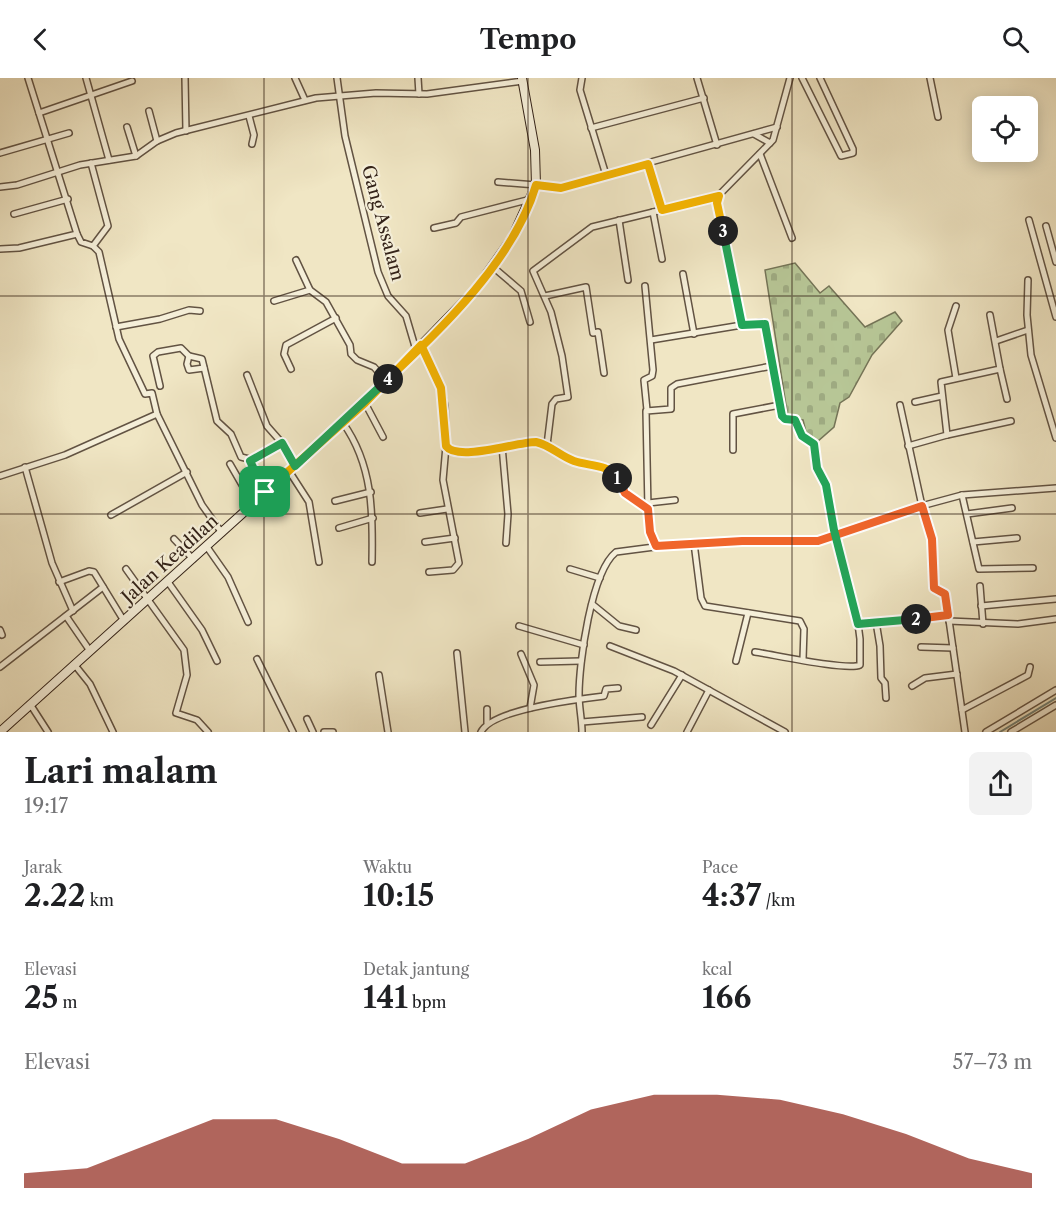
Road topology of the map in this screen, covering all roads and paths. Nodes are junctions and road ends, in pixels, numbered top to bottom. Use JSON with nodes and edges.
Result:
{"nodes":[{"id":1,"x":28,"y":78,"type":"edge"},
{"id":2,"x":86,"y":78,"type":"edge"},
{"id":3,"x":184,"y":78,"type":"edge"},
{"id":4,"x":295,"y":78,"type":"edge"},
{"id":5,"x":337,"y":78,"type":"edge"},
{"id":6,"x":418,"y":78,"type":"edge"},
{"id":7,"x":576,"y":78,"type":"edge"},
{"id":8,"x":582,"y":78,"type":"edge"},
{"id":9,"x":697,"y":78,"type":"edge"},
{"id":10,"x":790,"y":78,"type":"edge"},
{"id":11,"x":802,"y":78,"type":"edge"},
{"id":12,"x":820,"y":78,"type":"edge"},
{"id":13,"x":930,"y":78,"type":"edge"},
{"id":14,"x":523,"y":79,"type":"edge"},
{"id":15,"x":132,"y":81,"type":"dead end"},
{"id":16,"x":580,"y":86,"type":"junction"},
{"id":17,"x":90,"y":94,"type":"junction"},
{"id":18,"x":419,"y":94,"type":"junction"},
{"id":19,"x":338,"y":97,"type":"junction"},
{"id":20,"x":704,"y":98,"type":"junction"},
{"id":21,"x":305,"y":100,"type":"junction"},
{"id":22,"x":149,"y":111,"type":"dead end"},
{"id":23,"x":39,"y":113,"type":"junction"},
{"id":24,"x":249,"y":117,"type":"junction"},
{"id":25,"x":938,"y":117,"type":"dead end"},
{"id":26,"x":127,"y":127,"type":"dead end"},
{"id":27,"x":777,"y":127,"type":"junction"},
{"id":28,"x":591,"y":128,"type":"junction"},
{"id":29,"x":186,"y":131,"type":"junction"},
{"id":30,"x":69,"y":133,"type":"dead end"},
{"id":31,"x":754,"y":134,"type":"junction"},
{"id":32,"x":47,"y":140,"type":"junction"},
{"id":33,"x":157,"y":141,"type":"junction"},
{"id":34,"x":771,"y":143,"type":"junction"},
{"id":35,"x":252,"y":144,"type":"dead end"},
{"id":36,"x":717,"y":145,"type":"junction"},
{"id":37,"x":0,"y":153,"type":"edge"},
{"id":38,"x":760,"y":154,"type":"junction"},
{"id":39,"x":136,"y":156,"type":"junction"},
{"id":40,"x":109,"y":160,"type":"junction"},
{"id":41,"x":91,"y":163,"type":"junction"},
{"id":42,"x":648,"y":164,"type":"junction"},
{"id":43,"x":57,"y":171,"type":"junction"},
{"id":44,"x":606,"y":175,"type":"junction"},
{"id":45,"x":498,"y":182,"type":"dead end"},
{"id":46,"x":536,"y":185,"type":"junction"},
{"id":47,"x":0,"y":187,"type":"edge"},
{"id":48,"x":719,"y":196,"type":"junction"},
{"id":49,"x":531,"y":198,"type":"junction"},
{"id":50,"x":68,"y":199,"type":"junction"},
{"id":51,"x":662,"y":210,"type":"junction"},
{"id":52,"x":653,"y":212,"type":"junction"},
{"id":53,"x":14,"y":214,"type":"dead end"},
{"id":54,"x":620,"y":220,"type":"junction"},
{"id":55,"x":1029,"y":220,"type":"dead end"},
{"id":56,"x":1046,"y":226,"type":"dead end"},
{"id":57,"x":435,"y":228,"type":"dead end"},
{"id":58,"x":77,"y":234,"type":"junction"},
{"id":59,"x":792,"y":238,"type":"dead end"},
{"id":60,"x":93,"y":246,"type":"junction"},
{"id":61,"x":0,"y":249,"type":"edge"},
{"id":62,"x":662,"y":259,"type":"dead end"},
{"id":63,"x":296,"y":260,"type":"dead end"},
{"id":64,"x":1056,"y":262,"type":"edge"},
{"id":65,"x":493,"y":267,"type":"junction"},
{"id":66,"x":683,"y":274,"type":"dead end"},
{"id":67,"x":628,"y":280,"type":"dead end"},
{"id":68,"x":1028,"y":280,"type":"dead end"},
{"id":69,"x":645,"y":286,"type":"dead end"},
{"id":70,"x":310,"y":290,"type":"junction"},
{"id":71,"x":545,"y":296,"type":"junction"},
{"id":72,"x":274,"y":301,"type":"dead end"},
{"id":73,"x":956,"y":306,"type":"dead end"},
{"id":74,"x":200,"y":311,"type":"dead end"},
{"id":75,"x":990,"y":315,"type":"dead end"},
{"id":76,"x":1056,"y":317,"type":"edge"},
{"id":77,"x":336,"y":318,"type":"junction"},
{"id":78,"x":530,"y":322,"type":"dead end"},
{"id":79,"x":742,"y":325,"type":"junction"},
{"id":80,"x":116,"y":327,"type":"junction"},
{"id":81,"x":1028,"y":330,"type":"junction"},
{"id":82,"x":694,"y":334,"type":"junction"},
{"id":83,"x":651,"y":340,"type":"junction"},
{"id":84,"x":996,"y":341,"type":"junction"},
{"id":85,"x":418,"y":347,"type":"junction"},
{"id":86,"x":189,"y":357,"type":"junction"},
{"id":87,"x":772,"y":366,"type":"junction"},
{"id":88,"x":204,"y":368,"type":"junction"},
{"id":89,"x":291,"y":369,"type":"dead end"},
{"id":90,"x":1000,"y":369,"type":"junction"},
{"id":91,"x":604,"y":373,"type":"dead end"},
{"id":92,"x":247,"y":375,"type":"dead end"},
{"id":93,"x":956,"y":378,"type":"junction"},
{"id":94,"x":386,"y":381,"type":"junction"},
{"id":95,"x":160,"y":386,"type":"dead end"},
{"id":96,"x":942,"y":396,"type":"junction"},
{"id":97,"x":1007,"y":399,"type":"dead end"},
{"id":98,"x":915,"y":402,"type":"dead end"},
{"id":99,"x":365,"y":403,"type":"junction"},
{"id":100,"x":780,"y":405,"type":"junction"},
{"id":101,"x":900,"y":405,"type":"dead end"},
{"id":102,"x":647,"y":410,"type":"junction"},
{"id":103,"x":157,"y":414,"type":"junction"},
{"id":104,"x":1011,"y":421,"type":"dead end"},
{"id":105,"x":345,"y":426,"type":"junction"},
{"id":106,"x":947,"y":435,"type":"junction"},
{"id":107,"x":383,"y":437,"type":"dead end"},
{"id":108,"x":1056,"y":438,"type":"edge"},
{"id":109,"x":282,"y":443,"type":"junction"},
{"id":110,"x":548,"y":445,"type":"junction"},
{"id":111,"x":446,"y":446,"type":"junction"},
{"id":112,"x":502,"y":446,"type":"junction"},
{"id":113,"x":908,"y":446,"type":"junction"},
{"id":114,"x":733,"y":450,"type":"dead end"},
{"id":115,"x":252,"y":460,"type":"junction"},
{"id":116,"x":230,"y":464,"type":"dead end"},
{"id":117,"x":25,"y":467,"type":"junction"},
{"id":118,"x":292,"y":468,"type":"junction"},
{"id":119,"x":187,"y":472,"type":"junction"},
{"id":120,"x":0,"y":476,"type":"edge"},
{"id":121,"x":1056,"y":488,"type":"edge"},
{"id":122,"x":266,"y":491,"type":"junction"},
{"id":123,"x":371,"y":492,"type":"junction"},
{"id":124,"x":962,"y":495,"type":"junction"},
{"id":125,"x":675,"y":500,"type":"dead end"},
{"id":126,"x":335,"y":501,"type":"dead end"},
{"id":127,"x":253,"y":504,"type":"junction"},
{"id":128,"x":648,"y":506,"type":"junction"},
{"id":129,"x":922,"y":506,"type":"junction"},
{"id":130,"x":1012,"y":508,"type":"dead end"},
{"id":131,"x":447,"y":509,"type":"junction"},
{"id":132,"x":420,"y":513,"type":"dead end"},
{"id":133,"x":967,"y":514,"type":"junction"},
{"id":134,"x":111,"y":515,"type":"dead end"},
{"id":135,"x":373,"y":518,"type":"junction"},
{"id":136,"x":339,"y":528,"type":"dead end"},
{"id":137,"x":222,"y":533,"type":"junction"},
{"id":138,"x":836,"y":537,"type":"junction"},
{"id":139,"x":455,"y":538,"type":"junction"},
{"id":140,"x":1017,"y":538,"type":"dead end"},
{"id":141,"x":174,"y":539,"type":"dead end"},
{"id":142,"x":425,"y":542,"type":"dead end"},
{"id":143,"x":974,"y":542,"type":"junction"},
{"id":144,"x":506,"y":543,"type":"dead end"},
{"id":145,"x":694,"y":543,"type":"junction"},
{"id":146,"x":656,"y":546,"type":"junction"},
{"id":147,"x":208,"y":549,"type":"junction"},
{"id":148,"x":193,"y":559,"type":"junction"},
{"id":149,"x":319,"y":562,"type":"dead end"},
{"id":150,"x":372,"y":562,"type":"dead end"},
{"id":151,"x":1033,"y":568,"type":"dead end"},
{"id":152,"x":126,"y":569,"type":"dead end"},
{"id":153,"x":570,"y":569,"type":"dead end"},
{"id":154,"x":429,"y":572,"type":"dead end"},
{"id":155,"x":600,"y":578,"type":"junction"},
{"id":156,"x":59,"y":582,"type":"junction"},
{"id":157,"x":168,"y":582,"type":"junction"},
{"id":158,"x":103,"y":586,"type":"junction"},
{"id":159,"x":980,"y":586,"type":"dead end"},
{"id":160,"x":149,"y":599,"type":"junction"},
{"id":161,"x":1056,"y":600,"type":"edge"},
{"id":162,"x":592,"y":604,"type":"junction"},
{"id":163,"x":981,"y":606,"type":"junction"},
{"id":164,"x":73,"y":610,"type":"junction"},
{"id":165,"x":748,"y":613,"type":"junction"},
{"id":166,"x":66,"y":616,"type":"junction"},
{"id":167,"x":949,"y":618,"type":"junction"},
{"id":168,"x":1056,"y":619,"type":"edge"},
{"id":169,"x":124,"y":621,"type":"junction"},
{"id":170,"x":248,"y":622,"type":"dead end"},
{"id":171,"x":876,"y":622,"type":"junction"},
{"id":172,"x":858,"y":624,"type":"junction"},
{"id":173,"x":983,"y":624,"type":"junction"},
{"id":174,"x":519,"y":626,"type":"dead end"},
{"id":175,"x":636,"y":630,"type":"dead end"},
{"id":176,"x":584,"y":645,"type":"junction"},
{"id":177,"x":610,"y":646,"type":"dead end"},
{"id":178,"x":921,"y":647,"type":"dead end"},
{"id":179,"x":952,"y":648,"type":"junction"},
{"id":180,"x":90,"y":651,"type":"junction"},
{"id":181,"x":755,"y":652,"type":"dead end"},
{"id":182,"x":457,"y":653,"type":"dead end"},
{"id":183,"x":521,"y":654,"type":"dead end"},
{"id":184,"x":803,"y":658,"type":"junction"},
{"id":185,"x":257,"y":659,"type":"dead end"},
{"id":186,"x":217,"y":661,"type":"dead end"},
{"id":187,"x":581,"y":661,"type":"junction"},
{"id":188,"x":736,"y":661,"type":"dead end"},
{"id":189,"x":540,"y":662,"type":"dead end"},
{"id":190,"x":0,"y":668,"type":"edge"},
{"id":191,"x":1030,"y":668,"type":"dead end"},
{"id":192,"x":79,"y":670,"type":"junction"},
{"id":193,"x":957,"y":674,"type":"junction"},
{"id":194,"x":379,"y":675,"type":"dead end"},
{"id":195,"x":682,"y":675,"type":"junction"},
{"id":196,"x":912,"y":686,"type":"dead end"},
{"id":197,"x":618,"y":688,"type":"dead end"},
{"id":198,"x":709,"y":690,"type":"junction"},
{"id":199,"x":1056,"y":690,"type":"edge"},
{"id":200,"x":580,"y":698,"type":"junction"},
{"id":201,"x":886,"y":698,"type":"dead end"},
{"id":202,"x":30,"y":704,"type":"junction"},
{"id":203,"x":1056,"y":705,"type":"edge"},
{"id":204,"x":530,"y":708,"type":"junction"},
{"id":205,"x":487,"y":709,"type":"dead end"},
{"id":206,"x":962,"y":710,"type":"junction"},
{"id":207,"x":642,"y":717,"type":"dead end"},
{"id":208,"x":308,"y":719,"type":"dead end"},
{"id":209,"x":582,"y":722,"type":"junction"},
{"id":210,"x":487,"y":723,"type":"junction"},
{"id":211,"x":771,"y":724,"type":"junction"},
{"id":212,"x":651,"y":725,"type":"dead end"},
{"id":213,"x":0,"y":732,"type":"edge"},
{"id":214,"x":48,"y":732,"type":"edge"},
{"id":215,"x":113,"y":732,"type":"edge"},
{"id":216,"x":208,"y":732,"type":"edge"},
{"id":217,"x":293,"y":732,"type":"edge"},
{"id":218,"x":313,"y":732,"type":"edge"},
{"id":219,"x":324,"y":732,"type":"edge"},
{"id":220,"x":333,"y":732,"type":"edge"},
{"id":221,"x":388,"y":732,"type":"edge"},
{"id":222,"x":465,"y":732,"type":"edge"},
{"id":223,"x":481,"y":732,"type":"edge"},
{"id":224,"x":582,"y":732,"type":"edge"},
{"id":225,"x":687,"y":732,"type":"edge"},
{"id":226,"x":766,"y":732,"type":"edge"},
{"id":227,"x":785,"y":732,"type":"edge"},
{"id":228,"x":965,"y":732,"type":"edge"},
{"id":229,"x":986,"y":732,"type":"edge"},
{"id":230,"x":1011,"y":732,"type":"edge"}],
"edges":[{"from":1,"to":23,"type":"street"},
{"from":2,"to":17,"type":"street"},
{"from":3,"to":29,"type":"street"},
{"from":4,"to":21,"type":"street"},
{"from":5,"to":19,"type":"street","name":"Gang Assalam"},
{"from":6,"to":18,"type":"street"},
{"from":7,"to":16,"type":"street"},
{"from":8,"to":16,"type":"street"},
{"from":9,"to":20,"type":"street"},
{"from":10,"to":27,"type":"street"},
{"from":11,"to":12,"type":"street"},
{"from":13,"to":25,"type":"street"},
{"from":14,"to":18,"type":"street"},
{"from":14,"to":46,"type":"main road","name":"Jalan Keadilan"},
{"from":15,"to":17,"type":"street"},
{"from":16,"to":28,"type":"street"},
{"from":17,"to":23,"type":"street"},
{"from":17,"to":40,"type":"street"},
{"from":18,"to":19,"type":"street"},
{"from":19,"to":21,"type":"street"},
{"from":19,"to":85,"type":"street","name":"Gang Assalam"},
{"from":20,"to":28,"type":"street"},
{"from":20,"to":36,"type":"street"},
{"from":21,"to":24,"type":"street"},
{"from":22,"to":33,"type":"street"},
{"from":23,"to":32,"type":"street"},
{"from":24,"to":29,"type":"street"},
{"from":24,"to":35,"type":"street"},
{"from":26,"to":39,"type":"street"},
{"from":27,"to":31,"type":"street"},
{"from":27,"to":34,"type":"street"},
{"from":28,"to":44,"type":"street"},
{"from":29,"to":33,"type":"street"},
{"from":30,"to":32,"type":"street"},
{"from":31,"to":34,"type":"street"},
{"from":31,"to":36,"type":"street"},
{"from":32,"to":37,"type":"street"},
{"from":32,"to":43,"type":"street"},
{"from":33,"to":39,"type":"street"},
{"from":34,"to":38,"type":"street"},
{"from":36,"to":42,"type":"street"},
{"from":38,"to":48,"type":"street"},
{"from":38,"to":59,"type":"street"},
{"from":39,"to":40,"type":"street"},
{"from":40,"to":41,"type":"street"},
{"from":41,"to":43,"type":"street"},
{"from":41,"to":60,"type":"street"},
{"from":42,"to":44,"type":"street"},
{"from":42,"to":51,"type":"street"},
{"from":43,"to":47,"type":"street"},
{"from":43,"to":50,"type":"street"},
{"from":44,"to":46,"type":"street"},
{"from":45,"to":46,"type":"street"},
{"from":46,"to":49,"type":"main road","name":"Jalan Keadilan"},
{"from":48,"to":51,"type":"street"},
{"from":48,"to":79,"type":"street"},
{"from":49,"to":57,"type":"street"},
{"from":49,"to":65,"type":"main road","name":"Jalan Keadilan"},
{"from":50,"to":53,"type":"street"},
{"from":50,"to":58,"type":"street"},
{"from":51,"to":52,"type":"street"},
{"from":52,"to":54,"type":"street"},
{"from":52,"to":62,"type":"street"},
{"from":54,"to":67,"type":"street"},
{"from":54,"to":71,"type":"street"},
{"from":55,"to":76,"type":"street"},
{"from":56,"to":64,"type":"street"},
{"from":58,"to":60,"type":"street"},
{"from":58,"to":61,"type":"street"},
{"from":60,"to":80,"type":"street"},
{"from":63,"to":70,"type":"street"},
{"from":65,"to":78,"type":"street"},
{"from":65,"to":85,"type":"main road","name":"Jalan Keadilan"},
{"from":66,"to":82,"type":"street"},
{"from":68,"to":81,"type":"street"},
{"from":69,"to":83,"type":"street"},
{"from":70,"to":72,"type":"street"},
{"from":70,"to":77,"type":"street"},
{"from":71,"to":91,"type":"street"},
{"from":71,"to":110,"type":"street"},
{"from":73,"to":93,"type":"street"},
{"from":74,"to":80,"type":"street"},
{"from":75,"to":84,"type":"street"},
{"from":77,"to":89,"type":"street"},
{"from":77,"to":94,"type":"street"},
{"from":79,"to":82,"type":"street"},
{"from":79,"to":87,"type":"street"},
{"from":80,"to":103,"type":"street"},
{"from":81,"to":84,"type":"street"},
{"from":81,"to":108,"type":"street"},
{"from":82,"to":83,"type":"street"},
{"from":83,"to":102,"type":"street"},
{"from":84,"to":90,"type":"street"},
{"from":85,"to":94,"type":"main road","name":"Jalan Keadilan"},
{"from":85,"to":111,"type":"street","name":"Gang Assalam"},
{"from":86,"to":88,"type":"street"},
{"from":86,"to":88,"type":"street"},
{"from":86,"to":95,"type":"street"},
{"from":87,"to":100,"type":"street"},
{"from":87,"to":102,"type":"street"},
{"from":88,"to":115,"type":"street"},
{"from":90,"to":93,"type":"street"},
{"from":90,"to":97,"type":"street"},
{"from":92,"to":109,"type":"street"},
{"from":93,"to":96,"type":"street"},
{"from":94,"to":99,"type":"main road","name":"Jalan Keadilan"},
{"from":96,"to":98,"type":"street"},
{"from":96,"to":106,"type":"street"},
{"from":99,"to":105,"type":"main road","name":"Jalan Keadilan"},
{"from":99,"to":107,"type":"street"},
{"from":100,"to":114,"type":"street"},
{"from":100,"to":138,"type":"street"},
{"from":101,"to":113,"type":"street"},
{"from":102,"to":128,"type":"street"},
{"from":103,"to":117,"type":"street"},
{"from":103,"to":119,"type":"street"},
{"from":104,"to":106,"type":"street"},
{"from":105,"to":118,"type":"main road","name":"Jalan Keadilan"},
{"from":105,"to":123,"type":"street"},
{"from":106,"to":113,"type":"street"},
{"from":109,"to":115,"type":"street"},
{"from":109,"to":118,"type":"street"},
{"from":110,"to":112,"type":"street"},
{"from":110,"to":128,"type":"street"},
{"from":111,"to":112,"type":"street"},
{"from":111,"to":131,"type":"street","name":"Gang Assalam"},
{"from":112,"to":144,"type":"street"},
{"from":113,"to":129,"type":"street"},
{"from":115,"to":122,"type":"street"},
{"from":116,"to":127,"type":"street"},
{"from":117,"to":120,"type":"street"},
{"from":117,"to":156,"type":"street"},
{"from":118,"to":122,"type":"main road","name":"Jalan Keadilan"},
{"from":118,"to":149,"type":"street"},
{"from":119,"to":134,"type":"street"},
{"from":119,"to":137,"type":"street"},
{"from":121,"to":124,"type":"street"},
{"from":122,"to":127,"type":"main road","name":"Jalan Keadilan"},
{"from":123,"to":126,"type":"street"},
{"from":123,"to":135,"type":"street"},
{"from":124,"to":129,"type":"street"},
{"from":124,"to":133,"type":"street"},
{"from":125,"to":128,"type":"street"},
{"from":127,"to":137,"type":"main road","name":"Jalan Keadilan"},
{"from":128,"to":146,"type":"street"},
{"from":129,"to":138,"type":"street"},
{"from":129,"to":167,"type":"street"},
{"from":130,"to":133,"type":"street"},
{"from":131,"to":132,"type":"street"},
{"from":131,"to":139,"type":"street","name":"Gang Assalam"},
{"from":133,"to":143,"type":"street"},
{"from":135,"to":136,"type":"street"},
{"from":135,"to":150,"type":"street"},
{"from":137,"to":147,"type":"main road","name":"Jalan Keadilan"},
{"from":138,"to":145,"type":"street"},
{"from":138,"to":172,"type":"street"},
{"from":139,"to":142,"type":"street"},
{"from":139,"to":154,"type":"street","name":"Gang Assalam"},
{"from":140,"to":143,"type":"street"},
{"from":141,"to":148,"type":"street"},
{"from":143,"to":151,"type":"street"},
{"from":145,"to":146,"type":"street"},
{"from":145,"to":165,"type":"street"},
{"from":146,"to":155,"type":"street"},
{"from":147,"to":148,"type":"main road","name":"Jalan Keadilan"},
{"from":147,"to":170,"type":"street"},
{"from":148,"to":157,"type":"main road","name":"Jalan Keadilan"},
{"from":152,"to":160,"type":"street"},
{"from":153,"to":155,"type":"street"},
{"from":155,"to":162,"type":"street"},
{"from":156,"to":158,"type":"street"},
{"from":156,"to":164,"type":"street"},
{"from":157,"to":160,"type":"main road","name":"Jalan Keadilan"},
{"from":157,"to":186,"type":"street"},
{"from":158,"to":164,"type":"street"},
{"from":158,"to":169,"type":"street"},
{"from":159,"to":163,"type":"street"},
{"from":160,"to":169,"type":"main road","name":"Jalan Keadilan"},
{"from":160,"to":216,"type":"street"},
{"from":161,"to":163,"type":"street"},
{"from":162,"to":175,"type":"street"},
{"from":162,"to":176,"type":"street"},
{"from":163,"to":173,"type":"street"},
{"from":164,"to":166,"type":"street"},
{"from":165,"to":184,"type":"street"},
{"from":165,"to":188,"type":"street"},
{"from":166,"to":180,"type":"street"},
{"from":166,"to":190,"type":"street"},
{"from":167,"to":171,"type":"street"},
{"from":167,"to":173,"type":"street"},
{"from":167,"to":179,"type":"street"},
{"from":168,"to":173,"type":"street"},
{"from":169,"to":180,"type":"main road","name":"Jalan Keadilan"},
{"from":171,"to":172,"type":"street"},
{"from":171,"to":201,"type":"street"},
{"from":172,"to":184,"type":"street"},
{"from":174,"to":176,"type":"street"},
{"from":176,"to":187,"type":"street"},
{"from":177,"to":195,"type":"street"},
{"from":178,"to":179,"type":"street"},
{"from":179,"to":193,"type":"street"},
{"from":180,"to":192,"type":"main road","name":"Jalan Keadilan"},
{"from":181,"to":184,"type":"street"},
{"from":182,"to":222,"type":"street"},
{"from":183,"to":204,"type":"street"},
{"from":185,"to":217,"type":"street"},
{"from":187,"to":189,"type":"street"},
{"from":187,"to":200,"type":"street"},
{"from":191,"to":206,"type":"street"},
{"from":192,"to":202,"type":"main road","name":"Jalan Keadilan"},
{"from":192,"to":215,"type":"street"},
{"from":193,"to":196,"type":"street"},
{"from":193,"to":206,"type":"street"},
{"from":194,"to":221,"type":"street"},
{"from":195,"to":198,"type":"street"},
{"from":195,"to":212,"type":"street"},
{"from":197,"to":200,"type":"street"},
{"from":198,"to":211,"type":"street"},
{"from":198,"to":225,"type":"street"},
{"from":199,"to":229,"type":"street"},
{"from":200,"to":204,"type":"street"},
{"from":200,"to":209,"type":"street"},
{"from":202,"to":213,"type":"main road","name":"Jalan Keadilan"},
{"from":202,"to":214,"type":"street"},
{"from":203,"to":230,"type":"street"},
{"from":204,"to":210,"type":"street"},
{"from":205,"to":210,"type":"street"},
{"from":206,"to":228,"type":"street"},
{"from":207,"to":209,"type":"street"},
{"from":208,"to":218,"type":"street"},
{"from":209,"to":224,"type":"street"},
{"from":210,"to":223,"type":"street"},
{"from":211,"to":226,"type":"street"},
{"from":211,"to":227,"type":"street"},
{"from":219,"to":220,"type":"street"}]}
